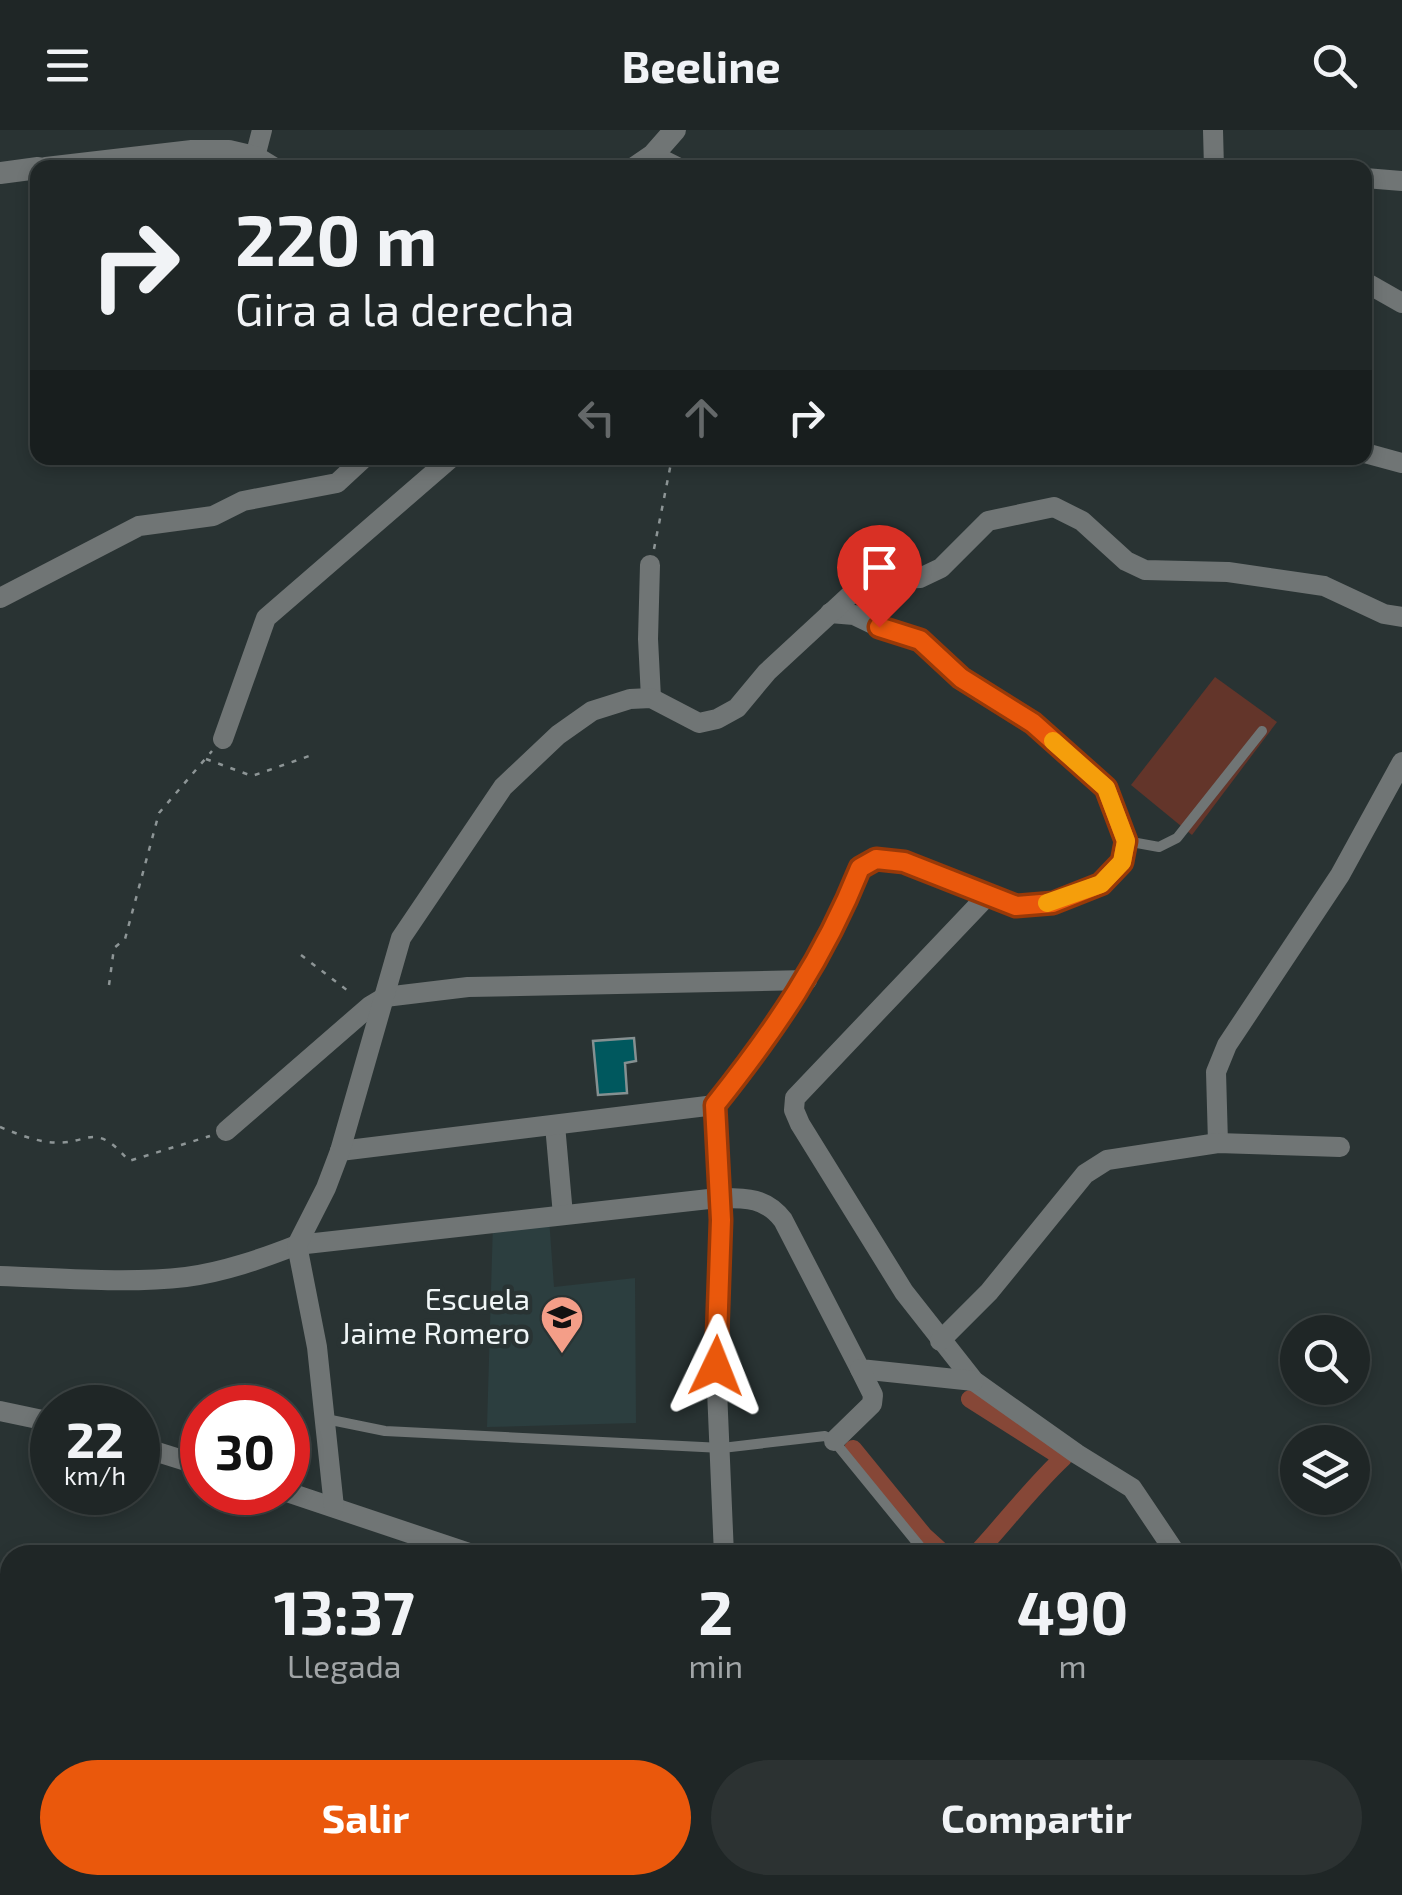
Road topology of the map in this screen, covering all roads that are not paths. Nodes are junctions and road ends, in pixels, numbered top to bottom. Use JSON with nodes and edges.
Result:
{"nodes":[{"id":1,"x":262,"y":130,"type":"edge"},
{"id":2,"x":675,"y":130,"type":"edge"},
{"id":3,"x":1213,"y":130,"type":"edge"},
{"id":4,"x":119,"y":160,"type":"edge"},
{"id":5,"x":258,"y":160,"type":"edge"},
{"id":6,"x":264,"y":160,"type":"edge"},
{"id":7,"x":646,"y":160,"type":"edge"},
{"id":8,"x":1214,"y":160,"type":"edge"},
{"id":9,"x":30,"y":169,"type":"edge"},
{"id":10,"x":0,"y":173,"type":"edge"},
{"id":11,"x":1372,"y":179,"type":"edge"},
{"id":12,"x":1402,"y":181,"type":"edge"},
{"id":13,"x":1372,"y":286,"type":"edge"},
{"id":14,"x":1402,"y":303,"type":"edge"},
{"id":15,"x":1372,"y":455,"type":"edge"},
{"id":16,"x":1402,"y":463,"type":"edge"},
{"id":17,"x":356,"y":465,"type":"edge"},
{"id":18,"x":443,"y":465,"type":"edge"},
{"id":19,"x":650,"y":566,"type":"road end"},
{"id":20,"x":0,"y":598,"type":"edge"},
{"id":21,"x":830,"y":613,"type":"junction"},
{"id":22,"x":1402,"y":618,"type":"edge"},
{"id":23,"x":652,"y":698,"type":"junction"},
{"id":24,"x":1262,"y":731,"type":"dead end"},
{"id":25,"x":222,"y":739,"type":"road end"},
{"id":26,"x":1402,"y":762,"type":"edge"},
{"id":27,"x":1126,"y":841,"type":"junction"},
{"id":28,"x":989,"y":894,"type":"junction"},
{"id":29,"x":807,"y":980,"type":"junction"},
{"id":30,"x":378,"y":1002,"type":"junction"},
{"id":31,"x":715,"y":1105,"type":"junction"},
{"id":32,"x":555,"y":1124,"type":"junction"},
{"id":33,"x":226,"y":1131,"type":"road end"},
{"id":34,"x":1218,"y":1143,"type":"junction"},
{"id":35,"x":1340,"y":1147,"type":"dead end"},
{"id":36,"x":340,"y":1151,"type":"junction"},
{"id":37,"x":718,"y":1198,"type":"junction"},
{"id":38,"x":563,"y":1215,"type":"junction"},
{"id":39,"x":297,"y":1245,"type":"junction"},
{"id":40,"x":0,"y":1276,"type":"edge"},
{"id":41,"x":940,"y":1341,"type":"junction"},
{"id":42,"x":860,"y":1369,"type":"junction"},
{"id":43,"x":974,"y":1381,"type":"junction"},
{"id":44,"x":0,"y":1411,"type":"edge"},
{"id":45,"x":30,"y":1417,"type":"edge"},
{"id":46,"x":325,"y":1418,"type":"junction"},
{"id":47,"x":834,"y":1441,"type":"junction"},
{"id":48,"x":722,"y":1448,"type":"junction"},
{"id":49,"x":310,"y":1499,"type":"edge"},
{"id":50,"x":334,"y":1507,"type":"junction"},
{"id":51,"x":446,"y":1545,"type":"edge"},
{"id":52,"x":724,"y":1545,"type":"edge"},
{"id":53,"x":919,"y":1545,"type":"edge"},
{"id":54,"x":1169,"y":1545,"type":"edge"}],
"edges":[{"from":1,"to":6,"type":"street"},
{"from":2,"to":7,"type":"street"},
{"from":3,"to":8,"type":"street"},
{"from":4,"to":5,"type":"street"},
{"from":9,"to":10,"type":"street"},
{"from":11,"to":12,"type":"street"},
{"from":13,"to":14,"type":"street"},
{"from":15,"to":16,"type":"street"},
{"from":17,"to":20,"type":"street"},
{"from":18,"to":25,"type":"street"},
{"from":19,"to":23,"type":"street"},
{"from":21,"to":22,"type":"street"},
{"from":21,"to":23,"type":"street"},
{"from":21,"to":27,"type":"street"},
{"from":23,"to":30,"type":"street"},
{"from":24,"to":27,"type":"lane"},
{"from":26,"to":34,"type":"street"},
{"from":27,"to":28,"type":"street"},
{"from":28,"to":29,"type":"street"},
{"from":28,"to":41,"type":"street"},
{"from":29,"to":30,"type":"street"},
{"from":29,"to":31,"type":"street"},
{"from":30,"to":33,"type":"street"},
{"from":30,"to":36,"type":"street"},
{"from":31,"to":32,"type":"street"},
{"from":31,"to":37,"type":"street"},
{"from":32,"to":36,"type":"street"},
{"from":32,"to":38,"type":"street"},
{"from":34,"to":35,"type":"street"},
{"from":34,"to":41,"type":"street"},
{"from":36,"to":39,"type":"street"},
{"from":37,"to":38,"type":"street"},
{"from":37,"to":42,"type":"street"},
{"from":37,"to":48,"type":"street"},
{"from":38,"to":39,"type":"street"},
{"from":39,"to":40,"type":"street"},
{"from":39,"to":46,"type":"street"},
{"from":41,"to":43,"type":"street"},
{"from":42,"to":43,"type":"street"},
{"from":42,"to":47,"type":"street"},
{"from":43,"to":54,"type":"street"},
{"from":44,"to":45,"type":"street"},
{"from":46,"to":48,"type":"lane"},
{"from":46,"to":50,"type":"street"},
{"from":47,"to":48,"type":"lane"},
{"from":47,"to":53,"type":"lane"},
{"from":48,"to":52,"type":"street"},
{"from":49,"to":50,"type":"street"},
{"from":50,"to":51,"type":"street"}]}
